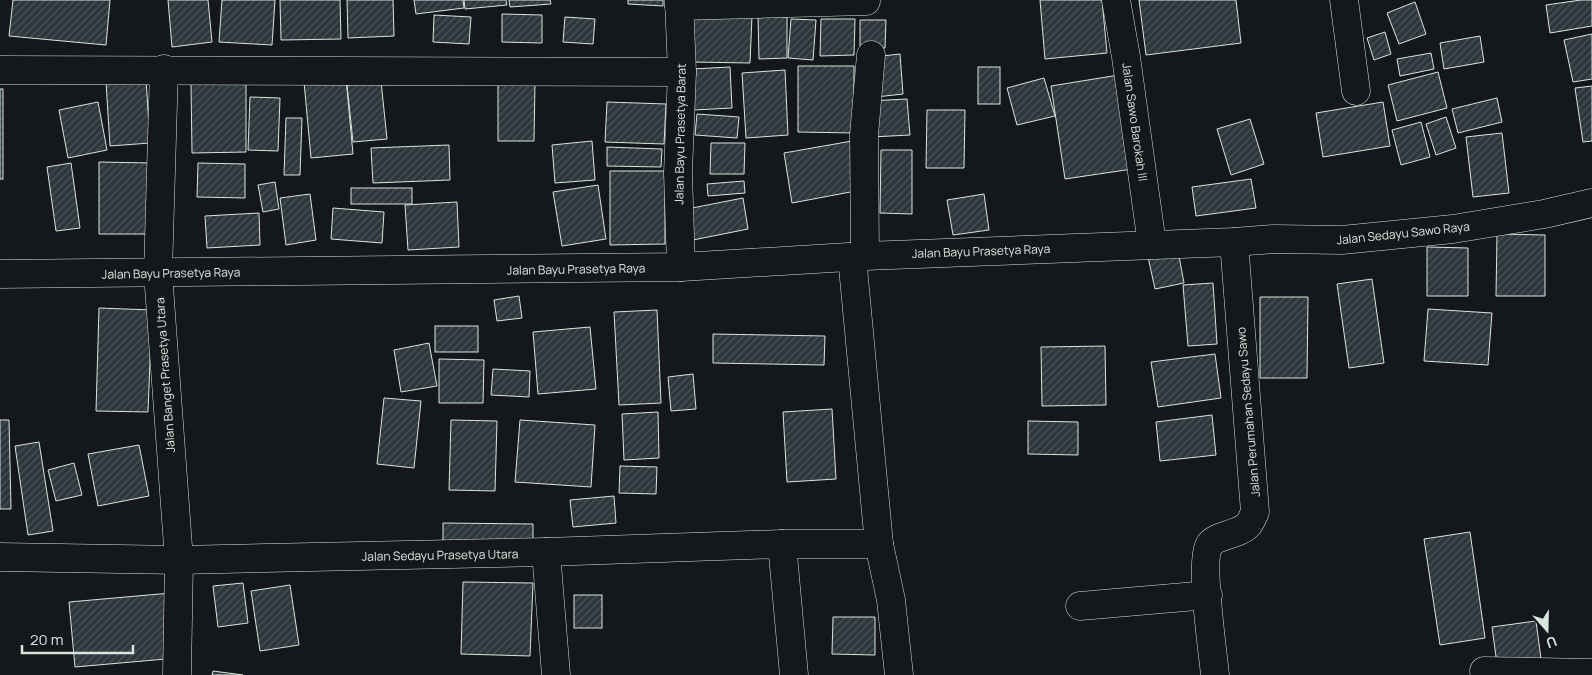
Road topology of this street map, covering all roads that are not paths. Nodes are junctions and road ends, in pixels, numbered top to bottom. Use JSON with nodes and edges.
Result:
{"nodes":[{"id":1,"x":1116,"y":0,"type":"edge"},
{"id":2,"x":1344,"y":0,"type":"edge"},
{"id":3,"x":866,"y":1,"type":"edge"},
{"id":4,"x":679,"y":3,"type":"edge"},
{"id":5,"x":871,"y":55,"type":"dead end"},
{"id":6,"x":164,"y":69,"type":"junction"},
{"id":7,"x":0,"y":70,"type":"edge"},
{"id":8,"x":682,"y":72,"type":"junction"},
{"id":9,"x":1356,"y":91,"type":"dead end"},
{"id":10,"x":1592,"y":203,"type":"edge"},
{"id":11,"x":1234,"y":242,"type":"junction"},
{"id":12,"x":1152,"y":244,"type":"junction"},
{"id":13,"x":859,"y":256,"type":"junction"},
{"id":14,"x":681,"y":268,"type":"junction"},
{"id":15,"x":158,"y":273,"type":"junction"},
{"id":16,"x":0,"y":274,"type":"edge"},
{"id":17,"x":782,"y":544,"type":"junction"},
{"id":18,"x":879,"y":544,"type":"junction"},
{"id":19,"x":546,"y":552,"type":"junction"},
{"id":20,"x":0,"y":557,"type":"edge"},
{"id":21,"x":179,"y":560,"type":"junction"},
{"id":22,"x":1208,"y":595,"type":"junction"},
{"id":23,"x":1080,"y":606,"type":"dead end"},
{"id":24,"x":1484,"y":671,"type":"dead end"},
{"id":25,"x":1592,"y":673,"type":"edge"},
{"id":26,"x":177,"y":675,"type":"edge"},
{"id":27,"x":556,"y":675,"type":"edge"},
{"id":28,"x":794,"y":675,"type":"edge"},
{"id":29,"x":899,"y":675,"type":"edge"},
{"id":30,"x":1215,"y":675,"type":"edge"}],
"edges":[{"from":1,"to":12,"type":"street","name":"Jalan Sawo Barokah III"},
{"from":2,"to":9,"type":"street"},
{"from":3,"to":4,"type":"street"},
{"from":4,"to":8,"type":"street","name":"Jalan Bayu Prasetya Barat"},
{"from":5,"to":13,"type":"street"},
{"from":6,"to":7,"type":"street"},
{"from":6,"to":8,"type":"street"},
{"from":6,"to":15,"type":"street","name":"Jalan Banget Prasetya Utara"},
{"from":8,"to":14,"type":"street","name":"Jalan Bayu Prasetya Barat"},
{"from":10,"to":11,"type":"street","name":"Jalan Sedayu Sawo Raya"},
{"from":11,"to":12,"type":"street","name":"Jalan Sedayu Sawo Raya"},
{"from":11,"to":22,"type":"street","name":"Jalan Perumahan Sedayu Sawo"},
{"from":12,"to":13,"type":"street","name":"Jalan Bayu Prasetya Raya"},
{"from":13,"to":14,"type":"street","name":"Jalan Bayu Prasetya Raya"},
{"from":13,"to":18,"type":"street"},
{"from":14,"to":15,"type":"street","name":"Jalan Bayu Prasetya Raya"},
{"from":15,"to":16,"type":"street","name":"Jalan Bayu Prasetya Raya"},
{"from":15,"to":21,"type":"street","name":"Jalan Banget Prasetya Utara"},
{"from":17,"to":18,"type":"street","name":"Jalan Sedayu Prasetya Utara"},
{"from":17,"to":19,"type":"street","name":"Jalan Sedayu Prasetya Utara"},
{"from":17,"to":28,"type":"street"},
{"from":18,"to":29,"type":"street"},
{"from":19,"to":21,"type":"street","name":"Jalan Sedayu Prasetya Utara"},
{"from":19,"to":27,"type":"street"},
{"from":20,"to":21,"type":"street","name":"Jalan Sedayu Prasetya Utara"},
{"from":21,"to":26,"type":"street","name":"Jalan Banget Prasetya Utara"},
{"from":22,"to":23,"type":"street"},
{"from":22,"to":30,"type":"street","name":"Jalan Perumahan Sedayu Sawo"},
{"from":24,"to":25,"type":"street"}]}
